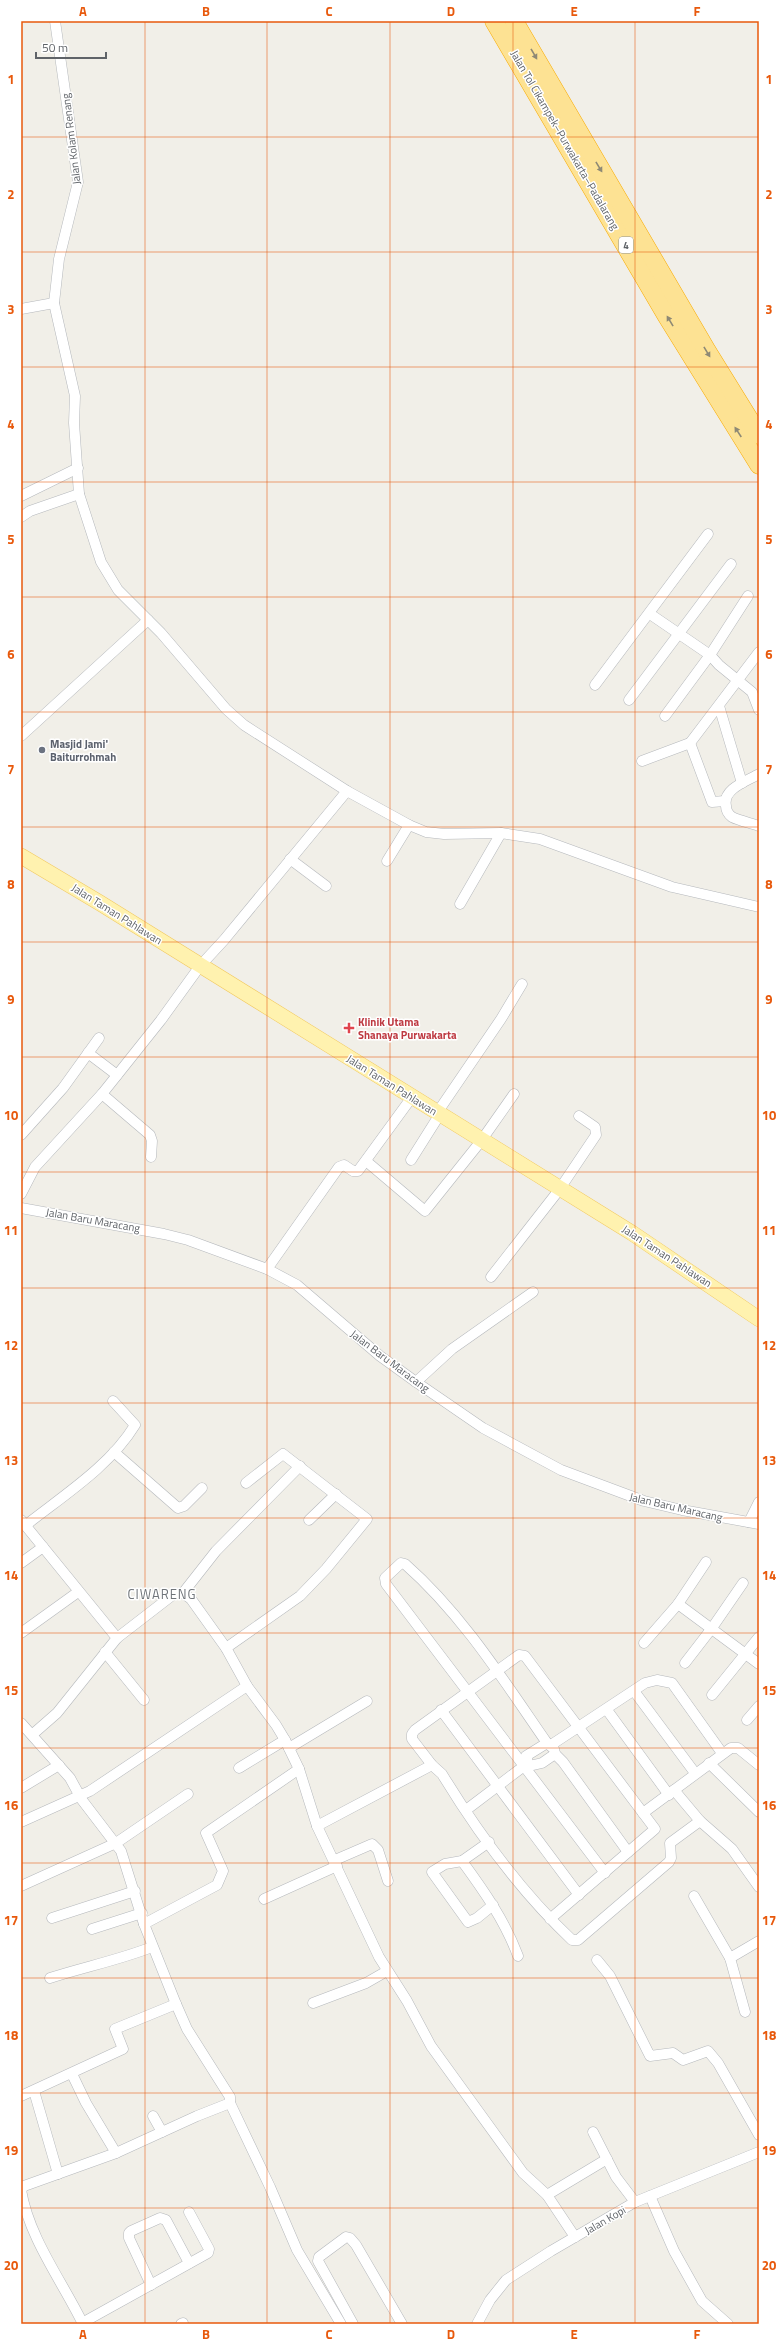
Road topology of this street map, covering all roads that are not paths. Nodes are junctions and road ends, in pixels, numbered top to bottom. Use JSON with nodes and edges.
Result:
{"nodes":[{"id":1,"x":55,"y":21,"type":"edge"},
{"id":2,"x":494,"y":21,"type":"edge"},
{"id":3,"x":514,"y":21,"type":"edge"},
{"id":4,"x":54,"y":303,"type":"junction"},
{"id":5,"x":21,"y":309,"type":"edge"},
{"id":6,"x":759,"y":435,"type":"edge"},
{"id":7,"x":759,"y":465,"type":"edge"},
{"id":8,"x":78,"y":468,"type":"junction"},
{"id":9,"x":79,"y":494,"type":"junction"},
{"id":10,"x":21,"y":496,"type":"edge"},
{"id":11,"x":21,"y":517,"type":"edge"},
{"id":12,"x":708,"y":534,"type":"dead end"},
{"id":13,"x":731,"y":564,"type":"dead end"},
{"id":14,"x":748,"y":596,"type":"dead end"},
{"id":15,"x":650,"y":614,"type":"junction"},
{"id":16,"x":148,"y":620,"type":"junction"},
{"id":17,"x":679,"y":636,"type":"junction"},
{"id":18,"x":759,"y":652,"type":"edge"},
{"id":19,"x":710,"y":655,"type":"junction"},
{"id":20,"x":738,"y":680,"type":"junction"},
{"id":21,"x":595,"y":686,"type":"dead end"},
{"id":22,"x":629,"y":700,"type":"dead end"},
{"id":23,"x":758,"y":705,"type":"edge"},
{"id":24,"x":719,"y":706,"type":"junction"},
{"id":25,"x":665,"y":716,"type":"dead end"},
{"id":26,"x":21,"y":736,"type":"edge"},
{"id":27,"x":690,"y":743,"type":"junction"},
{"id":28,"x":642,"y":761,"type":"dead end"},
{"id":29,"x":759,"y":774,"type":"edge"},
{"id":30,"x":742,"y":783,"type":"junction"},
{"id":31,"x":347,"y":791,"type":"junction"},
{"id":32,"x":725,"y":801,"type":"junction"},
{"id":33,"x":409,"y":825,"type":"junction"},
{"id":34,"x":759,"y":826,"type":"edge"},
{"id":35,"x":502,"y":834,"type":"junction"},
{"id":36,"x":290,"y":859,"type":"junction"},
{"id":37,"x":23,"y":860,"type":"edge"},
{"id":38,"x":387,"y":861,"type":"dead end"},
{"id":39,"x":326,"y":886,"type":"dead end"},
{"id":40,"x":460,"y":904,"type":"dead end"},
{"id":41,"x":759,"y":907,"type":"edge"},
{"id":42,"x":200,"y":966,"type":"junction"},
{"id":43,"x":522,"y":984,"type":"dead end"},
{"id":44,"x":99,"y":1038,"type":"dead end"},
{"id":45,"x":88,"y":1053,"type":"junction"},
{"id":46,"x":117,"y":1075,"type":"junction"},
{"id":47,"x":102,"y":1094,"type":"junction"},
{"id":48,"x":514,"y":1094,"type":"dead end"},
{"id":49,"x":412,"y":1097,"type":"junction"},
{"id":50,"x":438,"y":1113,"type":"junction"},
{"id":51,"x":579,"y":1116,"type":"dead end"},
{"id":52,"x":21,"y":1135,"type":"edge"},
{"id":53,"x":481,"y":1141,"type":"junction"},
{"id":54,"x":151,"y":1158,"type":"dead end"},
{"id":55,"x":411,"y":1160,"type":"dead end"},
{"id":56,"x":366,"y":1161,"type":"junction"},
{"id":57,"x":559,"y":1190,"type":"junction"},
{"id":58,"x":21,"y":1194,"type":"edge"},
{"id":59,"x":21,"y":1208,"type":"edge"},
{"id":60,"x":267,"y":1269,"type":"junction"},
{"id":61,"x":491,"y":1277,"type":"dead end"},
{"id":62,"x":533,"y":1292,"type":"dead end"},
{"id":63,"x":759,"y":1319,"type":"edge"},
{"id":64,"x":416,"y":1382,"type":"junction"},
{"id":65,"x":113,"y":1401,"type":"dead end"},
{"id":66,"x":114,"y":1452,"type":"junction"},
{"id":67,"x":300,"y":1466,"type":"junction"},
{"id":68,"x":246,"y":1483,"type":"dead end"},
{"id":69,"x":202,"y":1488,"type":"dead end"},
{"id":70,"x":336,"y":1494,"type":"junction"},
{"id":71,"x":759,"y":1502,"type":"edge"},
{"id":72,"x":309,"y":1520,"type":"dead end"},
{"id":73,"x":23,"y":1522,"type":"edge"},
{"id":74,"x":754,"y":1523,"type":"edge"},
{"id":75,"x":43,"y":1547,"type":"junction"},
{"id":76,"x":706,"y":1562,"type":"dead end"},
{"id":77,"x":21,"y":1563,"type":"edge"},
{"id":78,"x":743,"y":1583,"type":"dead end"},
{"id":79,"x":78,"y":1592,"type":"junction"},
{"id":80,"x":183,"y":1593,"type":"junction"},
{"id":81,"x":678,"y":1604,"type":"junction"},
{"id":82,"x":712,"y":1628,"type":"junction"},
{"id":83,"x":21,"y":1633,"type":"edge"},
{"id":84,"x":759,"y":1637,"type":"edge"},
{"id":85,"x":117,"y":1638,"type":"junction"},
{"id":86,"x":644,"y":1643,"type":"dead end"},
{"id":87,"x":226,"y":1648,"type":"junction"},
{"id":88,"x":105,"y":1652,"type":"junction"},
{"id":89,"x":746,"y":1654,"type":"junction"},
{"id":90,"x":685,"y":1663,"type":"dead end"},
{"id":91,"x":759,"y":1664,"type":"edge"},
{"id":92,"x":496,"y":1671,"type":"junction"},
{"id":93,"x":247,"y":1686,"type":"junction"},
{"id":94,"x":468,"y":1691,"type":"junction"},
{"id":95,"x":634,"y":1691,"type":"junction"},
{"id":96,"x":712,"y":1695,"type":"dead end"},
{"id":97,"x":144,"y":1700,"type":"dead end"},
{"id":98,"x":367,"y":1701,"type":"dead end"},
{"id":99,"x":759,"y":1706,"type":"edge"},
{"id":100,"x":441,"y":1710,"type":"junction"},
{"id":101,"x":607,"y":1710,"type":"junction"},
{"id":102,"x":747,"y":1720,"type":"dead end"},
{"id":103,"x":21,"y":1723,"type":"edge"},
{"id":104,"x":579,"y":1728,"type":"junction"},
{"id":105,"x":33,"y":1734,"type":"junction"},
{"id":106,"x":287,"y":1744,"type":"junction"},
{"id":107,"x":551,"y":1747,"type":"junction"},
{"id":108,"x":722,"y":1753,"type":"junction"},
{"id":109,"x":708,"y":1763,"type":"junction"},
{"id":110,"x":59,"y":1765,"type":"junction"},
{"id":111,"x":432,"y":1765,"type":"junction"},
{"id":112,"x":526,"y":1765,"type":"junction"},
{"id":113,"x":759,"y":1765,"type":"edge"},
{"id":114,"x":239,"y":1768,"type":"dead end"},
{"id":115,"x":299,"y":1769,"type":"junction"},
{"id":116,"x":695,"y":1773,"type":"junction"},
{"id":117,"x":497,"y":1786,"type":"junction"},
{"id":118,"x":21,"y":1788,"type":"edge"},
{"id":119,"x":672,"y":1793,"type":"junction"},
{"id":120,"x":188,"y":1794,"type":"dead end"},
{"id":121,"x":80,"y":1795,"type":"junction"},
{"id":122,"x":466,"y":1810,"type":"junction"},
{"id":123,"x":759,"y":1812,"type":"edge"},
{"id":124,"x":643,"y":1813,"type":"junction"},
{"id":125,"x":700,"y":1821,"type":"junction"},
{"id":126,"x":21,"y":1822,"type":"edge"},
{"id":127,"x":317,"y":1826,"type":"junction"},
{"id":128,"x":489,"y":1842,"type":"junction"},
{"id":129,"x":116,"y":1843,"type":"junction"},
{"id":130,"x":628,"y":1852,"type":"junction"},
{"id":131,"x":462,"y":1861,"type":"junction"},
{"id":132,"x":336,"y":1863,"type":"junction"},
{"id":133,"x":605,"y":1873,"type":"junction"},
{"id":134,"x":388,"y":1881,"type":"dead end"},
{"id":135,"x":21,"y":1886,"type":"edge"},
{"id":136,"x":759,"y":1887,"type":"edge"},
{"id":137,"x":135,"y":1891,"type":"junction"},
{"id":138,"x":579,"y":1895,"type":"junction"},
{"id":139,"x":694,"y":1896,"type":"dead end"},
{"id":140,"x":264,"y":1899,"type":"dead end"},
{"id":141,"x":493,"y":1905,"type":"junction"},
{"id":142,"x":142,"y":1913,"type":"junction"},
{"id":143,"x":52,"y":1918,"type":"dead end"},
{"id":144,"x":550,"y":1919,"type":"junction"},
{"id":145,"x":144,"y":1924,"type":"junction"},
{"id":146,"x":92,"y":1929,"type":"dead end"},
{"id":147,"x":759,"y":1941,"type":"edge"},
{"id":148,"x":152,"y":1947,"type":"junction"},
{"id":149,"x":518,"y":1956,"type":"dead end"},
{"id":150,"x":730,"y":1958,"type":"junction"},
{"id":151,"x":597,"y":1960,"type":"dead end"},
{"id":152,"x":387,"y":1970,"type":"junction"},
{"id":153,"x":50,"y":1978,"type":"dead end"},
{"id":154,"x":314,"y":2003,"type":"dead end"},
{"id":155,"x":176,"y":2004,"type":"junction"},
{"id":156,"x":745,"y":2012,"type":"dead end"},
{"id":157,"x":72,"y":2074,"type":"junction"},
{"id":158,"x":34,"y":2091,"type":"junction"},
{"id":159,"x":21,"y":2096,"type":"edge"},
{"id":160,"x":230,"y":2103,"type":"junction"},
{"id":161,"x":154,"y":2116,"type":"dead end"},
{"id":162,"x":162,"y":2132,"type":"junction"},
{"id":163,"x":593,"y":2132,"type":"dead end"},
{"id":164,"x":759,"y":2135,"type":"edge"},
{"id":165,"x":759,"y":2152,"type":"edge"},
{"id":166,"x":116,"y":2154,"type":"junction"},
{"id":167,"x":606,"y":2159,"type":"junction"},
{"id":168,"x":58,"y":2174,"type":"junction"},
{"id":169,"x":21,"y":2190,"type":"edge"},
{"id":170,"x":547,"y":2195,"type":"junction"},
{"id":171,"x":650,"y":2196,"type":"junction"},
{"id":172,"x":635,"y":2202,"type":"junction"},
{"id":173,"x":189,"y":2212,"type":"dead end"},
{"id":174,"x":575,"y":2237,"type":"junction"},
{"id":175,"x":190,"y":2263,"type":"junction"},
{"id":176,"x":151,"y":2285,"type":"junction"},
{"id":177,"x":82,"y":2323,"type":"edge"},
{"id":178,"x":341,"y":2324,"type":"edge"},
{"id":179,"x":353,"y":2324,"type":"edge"},
{"id":180,"x":402,"y":2324,"type":"edge"},
{"id":181,"x":477,"y":2324,"type":"edge"},
{"id":182,"x":728,"y":2324,"type":"edge"}],
"edges":[{"from":1,"to":4,"type":"street","name":"Jalan Kolam Renang"},
{"from":7,"to":2,"type":"highway","name":"Jalan Tol Cikampek–Purwakarta–Padalarang","number":"4","one_way":true},
{"from":3,"to":6,"type":"highway","name":"Jalan Tol Cikampek–Purwakarta–Padalarang","number":"4","one_way":true},
{"from":4,"to":5,"type":"street"},
{"from":4,"to":8,"type":"street","name":"Jalan Kolam Renang"},
{"from":8,"to":9,"type":"street","name":"Jalan Kolam Renang"},
{"from":8,"to":10,"type":"street"},
{"from":9,"to":11,"type":"street"},
{"from":9,"to":16,"type":"street","name":"Jalan Kolam Renang"},
{"from":12,"to":15,"type":"street"},
{"from":13,"to":17,"type":"street"},
{"from":14,"to":19,"type":"street"},
{"from":15,"to":17,"type":"street"},
{"from":15,"to":21,"type":"street"},
{"from":16,"to":26,"type":"street"},
{"from":16,"to":31,"type":"street","name":"Jalan Kolam Renang"},
{"from":17,"to":19,"type":"street"},
{"from":17,"to":22,"type":"street"},
{"from":18,"to":20,"type":"street"},
{"from":19,"to":20,"type":"street"},
{"from":19,"to":25,"type":"street"},
{"from":20,"to":23,"type":"street"},
{"from":20,"to":24,"type":"street"},
{"from":24,"to":27,"type":"street"},
{"from":24,"to":30,"type":"street"},
{"from":27,"to":28,"type":"street"},
{"from":27,"to":32,"type":"street"},
{"from":29,"to":30,"type":"street"},
{"from":30,"to":32,"type":"street"},
{"from":31,"to":33,"type":"street","name":"Jalan Kolam Renang"},
{"from":31,"to":36,"type":"street"},
{"from":32,"to":34,"type":"street"},
{"from":33,"to":35,"type":"street","name":"Jalan Kolam Renang"},
{"from":33,"to":38,"type":"street"},
{"from":35,"to":40,"type":"street"},
{"from":35,"to":41,"type":"street","name":"Jalan Kolam Renang"},
{"from":36,"to":39,"type":"street"},
{"from":36,"to":42,"type":"street"},
{"from":37,"to":42,"type":"main road","name":"Jalan Taman Pahlawan"},
{"from":42,"to":46,"type":"street"},
{"from":42,"to":49,"type":"main road","name":"Jalan Taman Pahlawan"},
{"from":43,"to":50,"type":"street"},
{"from":44,"to":45,"type":"street"},
{"from":45,"to":46,"type":"street"},
{"from":45,"to":52,"type":"street"},
{"from":46,"to":47,"type":"street"},
{"from":47,"to":54,"type":"street"},
{"from":47,"to":58,"type":"street"},
{"from":48,"to":53,"type":"street"},
{"from":49,"to":50,"type":"main road","name":"Jalan Taman Pahlawan"},
{"from":49,"to":56,"type":"street"},
{"from":50,"to":53,"type":"main road","name":"Jalan Taman Pahlawan"},
{"from":50,"to":55,"type":"street"},
{"from":51,"to":57,"type":"street"},
{"from":53,"to":56,"type":"street"},
{"from":53,"to":57,"type":"main road","name":"Jalan Taman Pahlawan"},
{"from":56,"to":60,"type":"street"},
{"from":57,"to":61,"type":"street"},
{"from":57,"to":63,"type":"main road","name":"Jalan Taman Pahlawan"},
{"from":59,"to":60,"type":"street","name":"Jalan Baru Maracang"},
{"from":60,"to":64,"type":"street","name":"Jalan Baru Maracang"},
{"from":62,"to":64,"type":"street"},
{"from":64,"to":74,"type":"street","name":"Jalan Baru Maracang"},
{"from":65,"to":66,"type":"street"},
{"from":66,"to":69,"type":"street"},
{"from":66,"to":73,"type":"street"},
{"from":67,"to":68,"type":"street"},
{"from":67,"to":70,"type":"street"},
{"from":67,"to":80,"type":"street"},
{"from":70,"to":72,"type":"street"},
{"from":70,"to":87,"type":"street"},
{"from":71,"to":74,"type":"street"},
{"from":73,"to":75,"type":"street"},
{"from":75,"to":77,"type":"street"},
{"from":75,"to":79,"type":"street"},
{"from":76,"to":81,"type":"street"},
{"from":78,"to":82,"type":"street"},
{"from":79,"to":83,"type":"street"},
{"from":79,"to":85,"type":"street"},
{"from":80,"to":85,"type":"street"},
{"from":80,"to":87,"type":"street"},
{"from":81,"to":82,"type":"street"},
{"from":81,"to":86,"type":"street"},
{"from":82,"to":89,"type":"street"},
{"from":82,"to":90,"type":"street"},
{"from":84,"to":89,"type":"street"},
{"from":85,"to":88,"type":"street"},
{"from":87,"to":93,"type":"street"},
{"from":88,"to":97,"type":"street"},
{"from":88,"to":105,"type":"street"},
{"from":89,"to":91,"type":"street"},
{"from":89,"to":96,"type":"street"},
{"from":92,"to":94,"type":"street"},
{"from":92,"to":94,"type":"street"},
{"from":92,"to":104,"type":"street"},
{"from":92,"to":107,"type":"street"},
{"from":93,"to":106,"type":"street"},
{"from":93,"to":121,"type":"street"},
{"from":94,"to":100,"type":"street"},
{"from":94,"to":112,"type":"street"},
{"from":95,"to":101,"type":"street"},
{"from":95,"to":108,"type":"street"},
{"from":95,"to":116,"type":"street"},
{"from":98,"to":106,"type":"street"},
{"from":99,"to":102,"type":"street"},
{"from":100,"to":111,"type":"street"},
{"from":100,"to":117,"type":"street"},
{"from":101,"to":104,"type":"street"},
{"from":101,"to":119,"type":"street"},
{"from":103,"to":105,"type":"street"},
{"from":104,"to":107,"type":"street"},
{"from":104,"to":124,"type":"street"},
{"from":105,"to":110,"type":"street"},
{"from":106,"to":114,"type":"street"},
{"from":106,"to":115,"type":"street"},
{"from":107,"to":112,"type":"street"},
{"from":107,"to":112,"type":"street"},
{"from":107,"to":130,"type":"street"},
{"from":108,"to":109,"type":"street"},
{"from":108,"to":113,"type":"street"},
{"from":109,"to":116,"type":"street"},
{"from":109,"to":123,"type":"street"},
{"from":110,"to":118,"type":"street"},
{"from":110,"to":121,"type":"street"},
{"from":111,"to":122,"type":"street"},
{"from":111,"to":127,"type":"street"},
{"from":112,"to":117,"type":"street"},
{"from":112,"to":133,"type":"street"},
{"from":115,"to":127,"type":"street"},
{"from":115,"to":145,"type":"street"},
{"from":116,"to":119,"type":"street"},
{"from":117,"to":122,"type":"street"},
{"from":117,"to":138,"type":"street"},
{"from":119,"to":124,"type":"street"},
{"from":119,"to":125,"type":"street"},
{"from":120,"to":129,"type":"street"},
{"from":121,"to":126,"type":"street"},
{"from":121,"to":129,"type":"street"},
{"from":122,"to":128,"type":"street"},
{"from":124,"to":130,"type":"street"},
{"from":125,"to":136,"type":"street"},
{"from":125,"to":144,"type":"street"},
{"from":127,"to":132,"type":"street"},
{"from":128,"to":131,"type":"street"},
{"from":128,"to":144,"type":"street"},
{"from":129,"to":135,"type":"street"},
{"from":129,"to":137,"type":"street"},
{"from":130,"to":133,"type":"street"},
{"from":131,"to":141,"type":"street"},
{"from":131,"to":141,"type":"street"},
{"from":132,"to":134,"type":"street"},
{"from":132,"to":140,"type":"street"},
{"from":132,"to":152,"type":"street"},
{"from":133,"to":138,"type":"street"},
{"from":137,"to":142,"type":"street"},
{"from":137,"to":143,"type":"street"},
{"from":138,"to":144,"type":"street"},
{"from":139,"to":150,"type":"street"},
{"from":141,"to":149,"type":"street"},
{"from":142,"to":145,"type":"street"},
{"from":142,"to":146,"type":"street"},
{"from":145,"to":148,"type":"street"},
{"from":147,"to":150,"type":"street"},
{"from":148,"to":153,"type":"street"},
{"from":148,"to":155,"type":"street"},
{"from":150,"to":156,"type":"street"},
{"from":151,"to":164,"type":"street"},
{"from":152,"to":154,"type":"street"},
{"from":152,"to":170,"type":"street"},
{"from":155,"to":157,"type":"street"},
{"from":155,"to":160,"type":"street"},
{"from":157,"to":158,"type":"street"},
{"from":157,"to":166,"type":"street"},
{"from":158,"to":159,"type":"street"},
{"from":158,"to":168,"type":"street"},
{"from":160,"to":162,"type":"street"},
{"from":160,"to":178,"type":"street"},
{"from":161,"to":162,"type":"street"},
{"from":162,"to":166,"type":"street"},
{"from":163,"to":167,"type":"street"},
{"from":165,"to":171,"type":"street","name":"Jalan Kopi"},
{"from":166,"to":168,"type":"street"},
{"from":167,"to":170,"type":"street"},
{"from":167,"to":172,"type":"street"},
{"from":168,"to":169,"type":"street"},
{"from":169,"to":177,"type":"street"},
{"from":170,"to":174,"type":"street"},
{"from":171,"to":172,"type":"street","name":"Jalan Kopi"},
{"from":171,"to":182,"type":"street"},
{"from":172,"to":174,"type":"street","name":"Jalan Kopi"},
{"from":173,"to":175,"type":"street"},
{"from":174,"to":181,"type":"street","name":"Jalan Kopi"},
{"from":175,"to":176,"type":"street"},
{"from":175,"to":176,"type":"street"},
{"from":176,"to":177,"type":"street"},
{"from":179,"to":180,"type":"street"}]}
